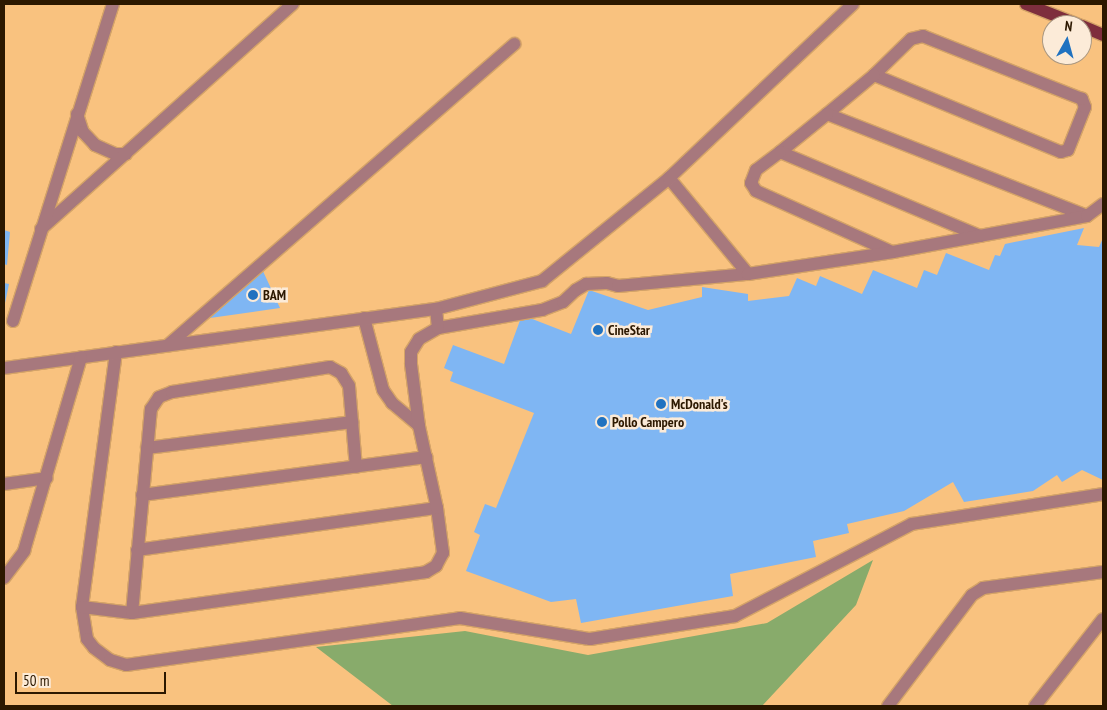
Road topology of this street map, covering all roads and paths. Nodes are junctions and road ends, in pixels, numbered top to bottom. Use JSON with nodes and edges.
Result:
{"nodes":[{"id":1,"x":113,"y":4,"type":"edge"},
{"id":2,"x":293,"y":4,"type":"edge"},
{"id":3,"x":853,"y":4,"type":"edge"},
{"id":4,"x":1026,"y":4,"type":"edge"},
{"id":5,"x":1053,"y":15,"type":"edge"},
{"id":6,"x":514,"y":44,"type":"dead end"},
{"id":7,"x":874,"y":75,"type":"junction"},
{"id":8,"x":77,"y":114,"type":"junction"},
{"id":9,"x":827,"y":114,"type":"junction"},
{"id":10,"x":780,"y":152,"type":"junction"},
{"id":11,"x":126,"y":154,"type":"junction"},
{"id":12,"x":670,"y":178,"type":"junction"},
{"id":13,"x":1103,"y":204,"type":"edge"},
{"id":14,"x":1087,"y":216,"type":"junction"},
{"id":15,"x":41,"y":230,"type":"junction"},
{"id":16,"x":981,"y":236,"type":"junction"},
{"id":17,"x":892,"y":252,"type":"junction"},
{"id":18,"x":748,"y":274,"type":"junction"},
{"id":19,"x":436,"y":309,"type":"junction"},
{"id":20,"x":364,"y":318,"type":"junction"},
{"id":21,"x":13,"y":321,"type":"dead end"},
{"id":22,"x":438,"y":328,"type":"junction"},
{"id":23,"x":168,"y":345,"type":"junction"},
{"id":24,"x":116,"y":352,"type":"junction"},
{"id":25,"x":81,"y":357,"type":"junction"},
{"id":26,"x":4,"y":368,"type":"edge"},
{"id":27,"x":352,"y":422,"type":"junction"},
{"id":28,"x":420,"y":426,"type":"junction"},
{"id":29,"x":147,"y":448,"type":"junction"},
{"id":30,"x":426,"y":457,"type":"junction"},
{"id":31,"x":356,"y":467,"type":"junction"},
{"id":32,"x":47,"y":478,"type":"junction"},
{"id":33,"x":4,"y":484,"type":"edge"},
{"id":34,"x":1103,"y":494,"type":"edge"},
{"id":35,"x":142,"y":495,"type":"junction"},
{"id":36,"x":437,"y":508,"type":"junction"},
{"id":37,"x":137,"y":550,"type":"junction"},
{"id":38,"x":1103,"y":572,"type":"edge"},
{"id":39,"x":4,"y":578,"type":"edge"},
{"id":40,"x":82,"y":607,"type":"junction"},
{"id":41,"x":132,"y":613,"type":"junction"},
{"id":42,"x":1103,"y":618,"type":"edge"},
{"id":43,"x":888,"y":706,"type":"edge"},
{"id":44,"x":1035,"y":706,"type":"edge"}],
"edges":[{"from":1,"to":8,"type":"street"},
{"from":2,"to":11,"type":"street"},
{"from":3,"to":12,"type":"street"},
{"from":4,"to":5,"type":"main road"},
{"from":6,"to":23,"type":"street"},
{"from":7,"to":7,"type":"street"},
{"from":7,"to":9,"type":"street"},
{"from":8,"to":11,"type":"street"},
{"from":8,"to":15,"type":"street"},
{"from":9,"to":10,"type":"street"},
{"from":9,"to":14,"type":"street"},
{"from":10,"to":16,"type":"street"},
{"from":10,"to":17,"type":"street"},
{"from":11,"to":15,"type":"street"},
{"from":12,"to":18,"type":"street"},
{"from":12,"to":19,"type":"street"},
{"from":13,"to":14,"type":"street"},
{"from":14,"to":16,"type":"street"},
{"from":15,"to":21,"type":"street"},
{"from":16,"to":17,"type":"street"},
{"from":17,"to":18,"type":"street"},
{"from":18,"to":22,"type":"street"},
{"from":19,"to":20,"type":"street"},
{"from":19,"to":22,"type":"street"},
{"from":20,"to":23,"type":"street"},
{"from":20,"to":28,"type":"street"},
{"from":22,"to":28,"type":"street"},
{"from":23,"to":24,"type":"street"},
{"from":24,"to":25,"type":"street"},
{"from":24,"to":40,"type":"street"},
{"from":25,"to":26,"type":"street"},
{"from":25,"to":32,"type":"street"},
{"from":27,"to":29,"type":"street"},
{"from":27,"to":29,"type":"street"},
{"from":27,"to":31,"type":"street"},
{"from":28,"to":30,"type":"street"},
{"from":29,"to":35,"type":"street"},
{"from":30,"to":31,"type":"street"},
{"from":30,"to":36,"type":"street"},
{"from":31,"to":35,"type":"street"},
{"from":32,"to":33,"type":"street"},
{"from":32,"to":39,"type":"street"},
{"from":34,"to":40,"type":"street"},
{"from":35,"to":37,"type":"street"},
{"from":36,"to":37,"type":"street"},
{"from":36,"to":41,"type":"street"},
{"from":37,"to":41,"type":"street"},
{"from":38,"to":43,"type":"street"},
{"from":40,"to":41,"type":"street"},
{"from":42,"to":44,"type":"street"}]}
